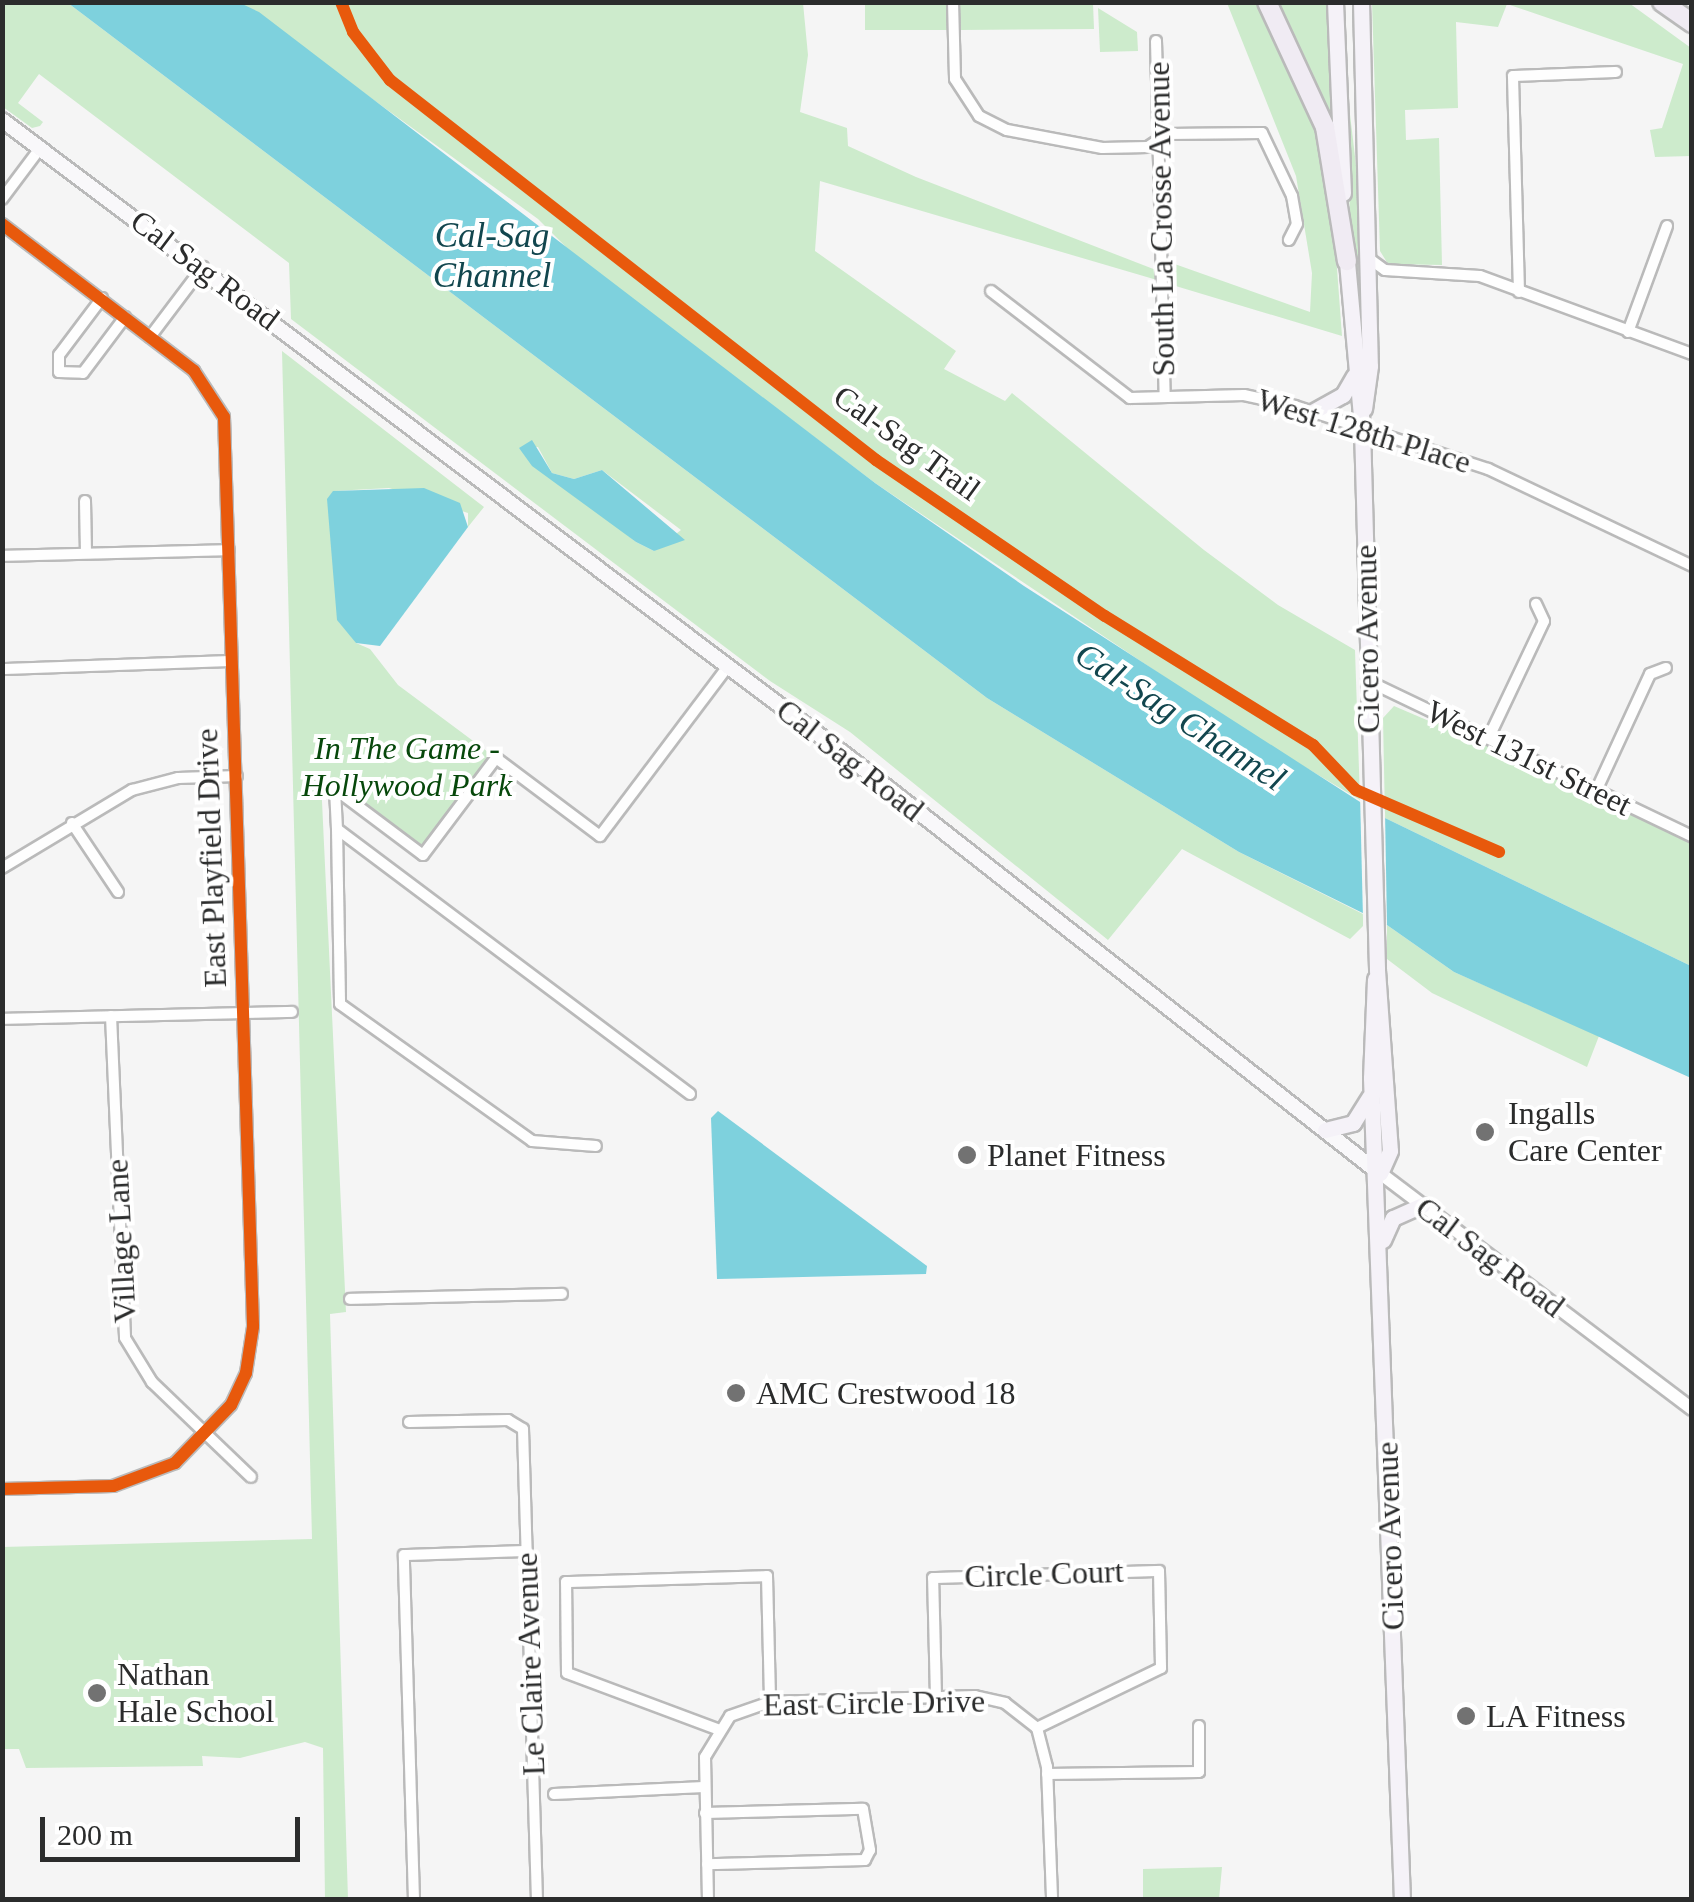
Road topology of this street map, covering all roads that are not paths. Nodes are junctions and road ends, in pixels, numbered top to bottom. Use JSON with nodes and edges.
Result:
{"nodes":[{"id":1,"x":953,"y":2,"type":"edge"},
{"id":2,"x":1267,"y":2,"type":"edge"},
{"id":3,"x":1335,"y":2,"type":"edge"},
{"id":4,"x":1361,"y":2,"type":"edge"},
{"id":5,"x":1662,"y":2,"type":"edge"},
{"id":6,"x":1692,"y":23,"type":"edge"},
{"id":7,"x":1156,"y":41,"type":"dead end"},
{"id":8,"x":1616,"y":72,"type":"dead end"},
{"id":9,"x":2,"y":120,"type":"edge"},
{"id":10,"x":1157,"y":142,"type":"junction"},
{"id":11,"x":40,"y":148,"type":"junction"},
{"id":12,"x":2,"y":199,"type":"edge"},
{"id":13,"x":2,"y":224,"type":"edge"},
{"id":14,"x":1667,"y":226,"type":"dead end"},
{"id":15,"x":1289,"y":240,"type":"dead end"},
{"id":16,"x":1367,"y":257,"type":"junction"},
{"id":17,"x":1346,"y":261,"type":"junction"},
{"id":18,"x":203,"y":266,"type":"junction"},
{"id":19,"x":1385,"y":270,"type":"junction"},
{"id":20,"x":1368,"y":290,"type":"junction"},
{"id":21,"x":991,"y":291,"type":"dead end"},
{"id":22,"x":1519,"y":292,"type":"junction"},
{"id":23,"x":102,"y":298,"type":"junction"},
{"id":24,"x":125,"y":316,"type":"junction"},
{"id":25,"x":1628,"y":332,"type":"junction"},
{"id":26,"x":150,"y":337,"type":"junction"},
{"id":27,"x":1692,"y":354,"type":"edge"},
{"id":28,"x":1354,"y":376,"type":"junction"},
{"id":29,"x":1165,"y":397,"type":"junction"},
{"id":30,"x":1312,"y":412,"type":"junction"},
{"id":31,"x":1362,"y":428,"type":"junction"},
{"id":32,"x":85,"y":502,"type":"dead end"},
{"id":33,"x":228,"y":550,"type":"junction"},
{"id":34,"x":86,"y":553,"type":"junction"},
{"id":35,"x":2,"y":556,"type":"edge"},
{"id":36,"x":1692,"y":566,"type":"edge"},
{"id":37,"x":1536,"y":604,"type":"dead end"},
{"id":38,"x":232,"y":661,"type":"junction"},
{"id":39,"x":728,"y":666,"type":"junction"},
{"id":40,"x":1666,"y":668,"type":"dead end"},
{"id":41,"x":2,"y":669,"type":"edge"},
{"id":42,"x":1368,"y":680,"type":"junction"},
{"id":43,"x":1489,"y":738,"type":"junction"},
{"id":44,"x":237,"y":776,"type":"junction"},
{"id":45,"x":1596,"y":791,"type":"junction"},
{"id":46,"x":72,"y":823,"type":"junction"},
{"id":47,"x":337,"y":830,"type":"junction"},
{"id":48,"x":1692,"y":836,"type":"edge"},
{"id":49,"x":2,"y":851,"type":"edge"},
{"id":50,"x":6,"y":866,"type":"edge"},
{"id":51,"x":118,"y":892,"type":"dead end"},
{"id":52,"x":1377,"y":970,"type":"junction"},
{"id":53,"x":292,"y":1012,"type":"dead end"},
{"id":54,"x":243,"y":1013,"type":"junction"},
{"id":55,"x":111,"y":1016,"type":"junction"},
{"id":56,"x":2,"y":1019,"type":"edge"},
{"id":57,"x":1371,"y":1078,"type":"junction"},
{"id":58,"x":690,"y":1094,"type":"dead end"},
{"id":59,"x":1325,"y":1130,"type":"junction"},
{"id":60,"x":596,"y":1146,"type":"dead end"},
{"id":61,"x":1380,"y":1173,"type":"junction"},
{"id":62,"x":1422,"y":1205,"type":"junction"},
{"id":63,"x":1382,"y":1244,"type":"junction"},
{"id":64,"x":562,"y":1294,"type":"dead end"},
{"id":65,"x":350,"y":1300,"type":"dead end"},
{"id":66,"x":1692,"y":1409,"type":"edge"},
{"id":67,"x":408,"y":1422,"type":"dead end"},
{"id":68,"x":208,"y":1436,"type":"junction"},
{"id":69,"x":252,"y":1477,"type":"dead end"},
{"id":70,"x":2,"y":1489,"type":"edge"},
{"id":71,"x":527,"y":1550,"type":"junction"},
{"id":72,"x":936,"y":1697,"type":"junction"},
{"id":73,"x":770,"y":1702,"type":"junction"},
{"id":74,"x":1198,"y":1726,"type":"dead end"},
{"id":75,"x":1037,"y":1728,"type":"junction"},
{"id":76,"x":717,"y":1729,"type":"junction"},
{"id":77,"x":1047,"y":1774,"type":"junction"},
{"id":78,"x":704,"y":1788,"type":"junction"},
{"id":79,"x":554,"y":1794,"type":"dead end"},
{"id":80,"x":705,"y":1813,"type":"junction"},
{"id":81,"x":707,"y":1864,"type":"junction"},
{"id":82,"x":414,"y":1900,"type":"edge"},
{"id":83,"x":538,"y":1900,"type":"edge"},
{"id":84,"x":708,"y":1900,"type":"edge"},
{"id":85,"x":1052,"y":1900,"type":"edge"},
{"id":86,"x":1402,"y":1900,"type":"edge"}],
"edges":[{"from":1,"to":10,"type":"street"},
{"from":2,"to":17,"type":"highway"},
{"from":3,"to":17,"type":"main road","name":"Cicero Avenue"},
{"from":4,"to":16,"type":"main road","name":"Cicero Avenue"},
{"from":5,"to":6,"type":"highway"},
{"from":7,"to":10,"type":"street","name":"South La Crosse Avenue"},
{"from":8,"to":22,"type":"street"},
{"from":9,"to":11,"type":"main road","name":"Cal Sag Road"},
{"from":10,"to":15,"type":"street"},
{"from":10,"to":29,"type":"street","name":"South La Crosse Avenue"},
{"from":11,"to":12,"type":"street"},
{"from":11,"to":18,"type":"main road","name":"Cal Sag Road"},
{"from":13,"to":23,"type":"street","name":"East Playfield Drive"},
{"from":14,"to":25,"type":"street"},
{"from":16,"to":19,"type":"street"},
{"from":16,"to":20,"type":"main road","name":"Cicero Avenue"},
{"from":17,"to":28,"type":"main road","name":"Cicero Avenue"},
{"from":18,"to":26,"type":"street"},
{"from":18,"to":39,"type":"main road","name":"Cal Sag Road"},
{"from":19,"to":20,"type":"street"},
{"from":19,"to":22,"type":"street"},
{"from":20,"to":31,"type":"main road","name":"Cicero Avenue"},
{"from":21,"to":29,"type":"street","name":"West 128th Place"},
{"from":22,"to":25,"type":"street"},
{"from":23,"to":24,"type":"street","name":"East Playfield Drive"},
{"from":23,"to":24,"type":"street"},
{"from":24,"to":26,"type":"street","name":"East Playfield Drive"},
{"from":25,"to":27,"type":"street"},
{"from":26,"to":33,"type":"street","name":"East Playfield Drive"},
{"from":28,"to":30,"type":"main road"},
{"from":28,"to":31,"type":"main road","name":"Cicero Avenue"},
{"from":29,"to":30,"type":"street","name":"West 128th Place"},
{"from":30,"to":31,"type":"street","name":"West 128th Place"},
{"from":31,"to":36,"type":"street","name":"West 128th Place"},
{"from":31,"to":42,"type":"main road","name":"Cicero Avenue"},
{"from":32,"to":34,"type":"street"},
{"from":33,"to":34,"type":"street"},
{"from":33,"to":38,"type":"street","name":"East Playfield Drive"},
{"from":34,"to":35,"type":"street"},
{"from":37,"to":43,"type":"street"},
{"from":38,"to":41,"type":"street"},
{"from":38,"to":44,"type":"street","name":"East Playfield Drive"},
{"from":39,"to":47,"type":"street"},
{"from":39,"to":59,"type":"main road","name":"Cal Sag Road"},
{"from":40,"to":45,"type":"street"},
{"from":42,"to":43,"type":"street","name":"West 131st Street"},
{"from":42,"to":52,"type":"main road","name":"Cicero Avenue"},
{"from":43,"to":45,"type":"street","name":"West 131st Street"},
{"from":44,"to":46,"type":"street"},
{"from":44,"to":54,"type":"street","name":"East Playfield Drive"},
{"from":45,"to":48,"type":"street","name":"West 131st Street"},
{"from":46,"to":50,"type":"street"},
{"from":46,"to":51,"type":"street"},
{"from":47,"to":58,"type":"street"},
{"from":47,"to":60,"type":"street"},
{"from":49,"to":50,"type":"street"},
{"from":52,"to":57,"type":"main road","name":"Cicero Avenue"},
{"from":52,"to":61,"type":"main road","name":"Cicero Avenue"},
{"from":53,"to":54,"type":"street"},
{"from":54,"to":55,"type":"street"},
{"from":54,"to":68,"type":"street","name":"East Playfield Drive"},
{"from":55,"to":56,"type":"street"},
{"from":55,"to":68,"type":"street","name":"Village Lane"},
{"from":57,"to":59,"type":"main road"},
{"from":57,"to":61,"type":"main road","name":"Cicero Avenue"},
{"from":59,"to":61,"type":"main road","name":"Cal Sag Road"},
{"from":61,"to":62,"type":"street","name":"Cal Sag Road"},
{"from":61,"to":63,"type":"main road","name":"Cicero Avenue"},
{"from":62,"to":63,"type":"main road"},
{"from":62,"to":66,"type":"street","name":"Cal Sag Road"},
{"from":63,"to":86,"type":"main road","name":"Cicero Avenue"},
{"from":64,"to":65,"type":"street"},
{"from":67,"to":71,"type":"street","name":"Le Claire Avenue"},
{"from":68,"to":69,"type":"street","name":"Village Lane"},
{"from":68,"to":70,"type":"street","name":"East Playfield Drive"},
{"from":71,"to":82,"type":"street"},
{"from":71,"to":83,"type":"street","name":"Le Claire Avenue"},
{"from":72,"to":73,"type":"street","name":"East Circle Drive"},
{"from":72,"to":75,"type":"street","name":"East Circle Drive"},
{"from":72,"to":75,"type":"street","name":"Circle Court"},
{"from":73,"to":76,"type":"street","name":"East Circle Drive"},
{"from":73,"to":76,"type":"street"},
{"from":74,"to":77,"type":"street"},
{"from":75,"to":77,"type":"street"},
{"from":76,"to":78,"type":"street"},
{"from":77,"to":85,"type":"street"},
{"from":78,"to":79,"type":"street"},
{"from":78,"to":80,"type":"street"},
{"from":80,"to":81,"type":"street"},
{"from":80,"to":81,"type":"street"},
{"from":81,"to":84,"type":"street"}]}
